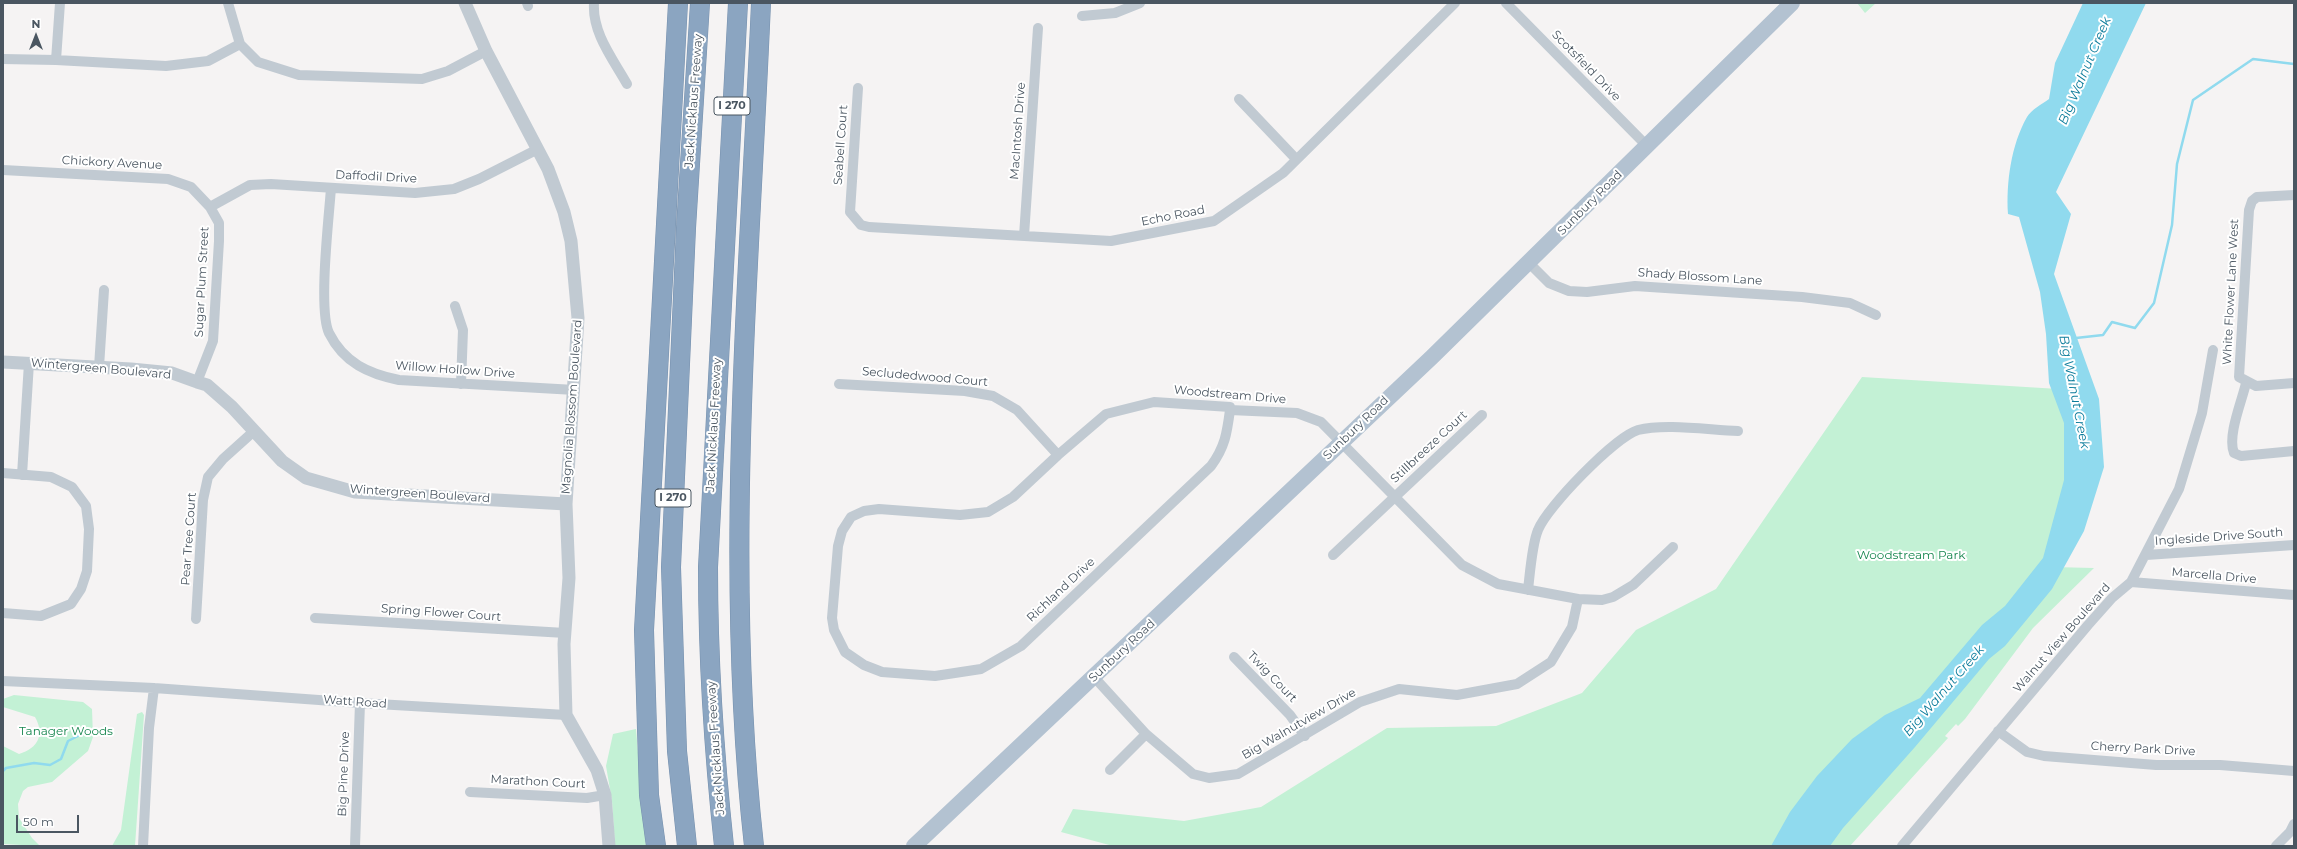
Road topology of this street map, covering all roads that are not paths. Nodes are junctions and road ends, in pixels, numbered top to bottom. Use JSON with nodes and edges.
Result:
{"nodes":[{"id":1,"x":60,"y":3,"type":"edge"},
{"id":2,"x":228,"y":3,"type":"edge"},
{"id":3,"x":464,"y":3,"type":"edge"},
{"id":4,"x":594,"y":3,"type":"edge"},
{"id":5,"x":678,"y":3,"type":"edge"},
{"id":6,"x":700,"y":3,"type":"edge"},
{"id":7,"x":738,"y":3,"type":"edge"},
{"id":8,"x":762,"y":3,"type":"edge"},
{"id":9,"x":1140,"y":3,"type":"edge"},
{"id":10,"x":1455,"y":3,"type":"edge"},
{"id":11,"x":1506,"y":3,"type":"edge"},
{"id":12,"x":1792,"y":3,"type":"edge"},
{"id":13,"x":1082,"y":16,"type":"dead end"},
{"id":14,"x":1038,"y":28,"type":"dead end"},
{"id":15,"x":240,"y":44,"type":"junction"},
{"id":16,"x":486,"y":51,"type":"junction"},
{"id":17,"x":3,"y":59,"type":"edge"},
{"id":18,"x":56,"y":60,"type":"junction"},
{"id":19,"x":627,"y":84,"type":"dead end"},
{"id":20,"x":858,"y":88,"type":"dead end"},
{"id":21,"x":1240,"y":99,"type":"dead end"},
{"id":22,"x":1647,"y":146,"type":"junction"},
{"id":23,"x":538,"y":149,"type":"junction"},
{"id":24,"x":1296,"y":159,"type":"junction"},
{"id":25,"x":3,"y":170,"type":"edge"},
{"id":26,"x":331,"y":188,"type":"junction"},
{"id":27,"x":2294,"y":195,"type":"edge"},
{"id":28,"x":850,"y":204,"type":"joint"},
{"id":29,"x":210,"y":206,"type":"junction"},
{"id":30,"x":1024,"y":236,"type":"junction"},
{"id":31,"x":1529,"y":263,"type":"junction"},
{"id":32,"x":104,"y":290,"type":"dead end"},
{"id":33,"x":455,"y":306,"type":"dead end"},
{"id":34,"x":1876,"y":316,"type":"dead end"},
{"id":35,"x":2214,"y":350,"type":"dead end"},
{"id":36,"x":3,"y":362,"type":"edge"},
{"id":37,"x":29,"y":363,"type":"junction"},
{"id":38,"x":99,"y":367,"type":"junction"},
{"id":39,"x":197,"y":382,"type":"junction"},
{"id":40,"x":2246,"y":383,"type":"junction"},
{"id":41,"x":2294,"y":383,"type":"edge"},
{"id":42,"x":461,"y":384,"type":"junction"},
{"id":43,"x":839,"y":384,"type":"dead end"},
{"id":44,"x":574,"y":390,"type":"junction"},
{"id":45,"x":1230,"y":410,"type":"junction"},
{"id":46,"x":1482,"y":415,"type":"dead end"},
{"id":47,"x":253,"y":432,"type":"junction"},
{"id":48,"x":1738,"y":432,"type":"dead end"},
{"id":49,"x":1342,"y":442,"type":"junction"},
{"id":50,"x":2294,"y":451,"type":"edge"},
{"id":51,"x":1058,"y":455,"type":"junction"},
{"id":52,"x":3,"y":474,"type":"edge"},
{"id":53,"x":22,"y":474,"type":"junction"},
{"id":54,"x":1394,"y":498,"type":"junction"},
{"id":55,"x":566,"y":504,"type":"junction"},
{"id":56,"x":851,"y":518,"type":"joint"},
{"id":57,"x":2294,"y":545,"type":"edge"},
{"id":58,"x":1673,"y":547,"type":"dead end"},
{"id":59,"x":1333,"y":556,"type":"dead end"},
{"id":60,"x":2146,"y":556,"type":"junction"},
{"id":61,"x":2131,"y":582,"type":"junction"},
{"id":62,"x":1528,"y":590,"type":"junction"},
{"id":63,"x":2294,"y":596,"type":"edge"},
{"id":64,"x":1578,"y":599,"type":"junction"},
{"id":65,"x":3,"y":613,"type":"edge"},
{"id":66,"x":315,"y":618,"type":"dead end"},
{"id":67,"x":196,"y":619,"type":"dead end"},
{"id":68,"x":565,"y":634,"type":"junction"},
{"id":69,"x":1234,"y":657,"type":"dead end"},
{"id":70,"x":1094,"y":677,"type":"junction"},
{"id":71,"x":3,"y":681,"type":"edge"},
{"id":72,"x":154,"y":688,"type":"junction"},
{"id":73,"x":360,"y":703,"type":"junction"},
{"id":74,"x":566,"y":715,"type":"junction"},
{"id":75,"x":1998,"y":731,"type":"junction"},
{"id":76,"x":1146,"y":734,"type":"junction"},
{"id":77,"x":1305,"y":736,"type":"junction"},
{"id":78,"x":1110,"y":770,"type":"dead end"},
{"id":79,"x":2294,"y":771,"type":"edge"},
{"id":80,"x":470,"y":792,"type":"dead end"},
{"id":81,"x":604,"y":795,"type":"junction"},
{"id":82,"x":2294,"y":824,"type":"edge"},
{"id":83,"x":143,"y":846,"type":"edge"},
{"id":84,"x":355,"y":846,"type":"edge"},
{"id":85,"x":609,"y":846,"type":"edge"},
{"id":86,"x":656,"y":846,"type":"edge"},
{"id":87,"x":687,"y":846,"type":"edge"},
{"id":88,"x":724,"y":846,"type":"edge"},
{"id":89,"x":754,"y":846,"type":"edge"},
{"id":90,"x":914,"y":846,"type":"edge"},
{"id":91,"x":1902,"y":846,"type":"edge"},
{"id":92,"x":2276,"y":846,"type":"edge"}],
"edges":[{"from":1,"to":18,"type":"street"},
{"from":2,"to":15,"type":"street"},
{"from":3,"to":16,"type":"street","name":"Magnolia Blossom Boulevard"},
{"from":4,"to":19,"type":"street"},
{"from":5,"to":86,"type":"highway"},
{"from":6,"to":87,"type":"highway","name":"Jack Nicklaus Freeway","number":"I 270"},
{"from":7,"to":88,"type":"highway","name":"Jack Nicklaus Freeway","number":"I 270"},
{"from":8,"to":89,"type":"highway"},
{"from":9,"to":13,"type":"street"},
{"from":10,"to":24,"type":"street","name":"Echo Road"},
{"from":11,"to":22,"type":"street","name":"Scotsfield Drive"},
{"from":12,"to":22,"type":"main road","name":"Sunbury Road"},
{"from":14,"to":30,"type":"street","name":"MacIntosh Drive"},
{"from":15,"to":16,"type":"street"},
{"from":15,"to":18,"type":"street"},
{"from":16,"to":23,"type":"street","name":"Magnolia Blossom Boulevard"},
{"from":17,"to":18,"type":"street"},
{"from":20,"to":28,"type":"street","name":"Seabell Court"},
{"from":21,"to":24,"type":"street"},
{"from":22,"to":31,"type":"main road","name":"Sunbury Road"},
{"from":23,"to":26,"type":"street","name":"Daffodil Drive"},
{"from":23,"to":44,"type":"street","name":"Magnolia Blossom Boulevard"},
{"from":24,"to":30,"type":"street","name":"Echo Road"},
{"from":25,"to":29,"type":"street","name":"Chickory Avenue"},
{"from":26,"to":29,"type":"street","name":"Daffodil Drive"},
{"from":26,"to":42,"type":"street","name":"Willow Hollow Drive"},
{"from":27,"to":40,"type":"street","name":"White Flower Lane West"},
{"from":28,"to":30,"type":"street","name":"Echo Road"},
{"from":29,"to":39,"type":"street","name":"Sugar Plum Street"},
{"from":31,"to":34,"type":"street","name":"Shady Blossom Lane"},
{"from":31,"to":49,"type":"main road","name":"Sunbury Road"},
{"from":32,"to":38,"type":"street"},
{"from":33,"to":42,"type":"street"},
{"from":35,"to":60,"type":"street","name":"Walnut View Boulevard"},
{"from":36,"to":37,"type":"street","name":"Wintergreen Boulevard"},
{"from":37,"to":38,"type":"street","name":"Wintergreen Boulevard"},
{"from":37,"to":53,"type":"street"},
{"from":38,"to":39,"type":"street","name":"Wintergreen Boulevard"},
{"from":39,"to":47,"type":"street","name":"Wintergreen Boulevard"},
{"from":40,"to":41,"type":"street"},
{"from":40,"to":50,"type":"street"},
{"from":42,"to":44,"type":"street","name":"Willow Hollow Drive"},
{"from":43,"to":51,"type":"street","name":"Secludedwood Court"},
{"from":44,"to":55,"type":"street","name":"Magnolia Blossom Boulevard"},
{"from":45,"to":49,"type":"street","name":"Woodstream Drive"},
{"from":45,"to":51,"type":"street","name":"Woodstream Drive"},
{"from":45,"to":56,"type":"street","name":"Richland Drive"},
{"from":46,"to":54,"type":"street","name":"Stillbreeze Court"},
{"from":47,"to":55,"type":"street","name":"Wintergreen Boulevard"},
{"from":47,"to":67,"type":"street","name":"Pear Tree Court"},
{"from":48,"to":62,"type":"street"},
{"from":49,"to":54,"type":"street","name":"Woodstream Drive"},
{"from":49,"to":70,"type":"main road","name":"Sunbury Road"},
{"from":51,"to":56,"type":"street","name":"Woodstream Drive"},
{"from":52,"to":53,"type":"street"},
{"from":53,"to":65,"type":"street"},
{"from":54,"to":59,"type":"street","name":"Stillbreeze Court"},
{"from":54,"to":62,"type":"street","name":"Woodstream Drive"},
{"from":55,"to":68,"type":"street","name":"Magnolia Blossom Boulevard"},
{"from":57,"to":60,"type":"street","name":"Ingleside Drive South"},
{"from":58,"to":64,"type":"street","name":"Woodstream Drive"},
{"from":60,"to":61,"type":"street","name":"Walnut View Boulevard"},
{"from":61,"to":63,"type":"street","name":"Marcella Drive"},
{"from":61,"to":75,"type":"street","name":"Walnut View Boulevard"},
{"from":62,"to":64,"type":"street","name":"Woodstream Drive"},
{"from":64,"to":77,"type":"street","name":"Big Walnutview Drive"},
{"from":66,"to":68,"type":"street","name":"Spring Flower Court"},
{"from":68,"to":74,"type":"street","name":"Magnolia Blossom Boulevard"},
{"from":69,"to":77,"type":"street","name":"Twig Court"},
{"from":70,"to":76,"type":"street","name":"Big Walnutview Drive"},
{"from":70,"to":90,"type":"main road","name":"Sunbury Road"},
{"from":71,"to":72,"type":"street","name":"Watt Road"},
{"from":72,"to":73,"type":"street","name":"Watt Road"},
{"from":72,"to":83,"type":"street"},
{"from":73,"to":74,"type":"street","name":"Watt Road"},
{"from":73,"to":84,"type":"street","name":"Big Pine Drive"},
{"from":74,"to":81,"type":"street"},
{"from":75,"to":79,"type":"street","name":"Cherry Park Drive"},
{"from":75,"to":91,"type":"street","name":"Walnut View Boulevard"},
{"from":76,"to":77,"type":"street","name":"Big Walnutview Drive"},
{"from":76,"to":78,"type":"street"},
{"from":80,"to":81,"type":"street","name":"Marathon Court"},
{"from":81,"to":85,"type":"street"},
{"from":82,"to":92,"type":"street"}]}
